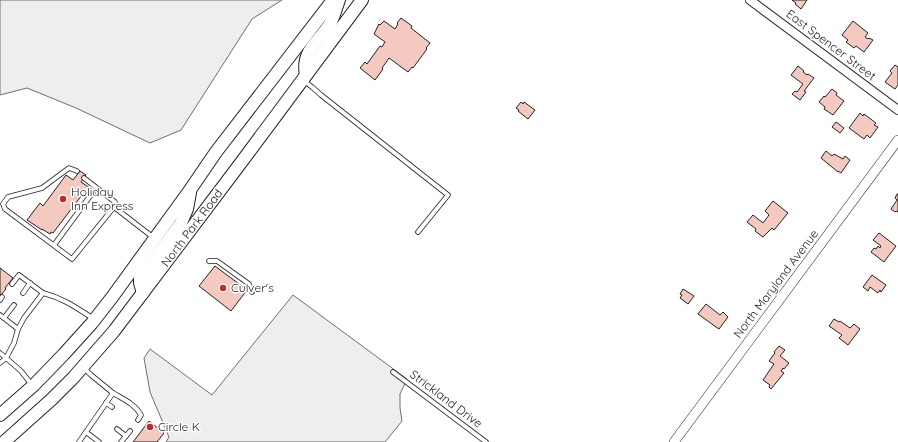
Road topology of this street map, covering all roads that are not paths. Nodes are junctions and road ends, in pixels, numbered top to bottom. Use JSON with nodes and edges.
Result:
{"nodes":[{"id":1,"x":333,"y":0,"type":"edge"},
{"id":2,"x":339,"y":0,"type":"edge"},
{"id":3,"x":362,"y":0,"type":"edge"},
{"id":4,"x":750,"y":0,"type":"edge"},
{"id":5,"x":304,"y":78,"type":"junction"},
{"id":6,"x":898,"y":110,"type":"edge"},
{"id":7,"x":898,"y":140,"type":"edge"},
{"id":8,"x":77,"y":171,"type":"dead end"},
{"id":9,"x":84,"y":178,"type":"dead end"},
{"id":10,"x":96,"y":188,"type":"junction"},
{"id":11,"x":190,"y":190,"type":"junction"},
{"id":12,"x":114,"y":207,"type":"junction"},
{"id":13,"x":418,"y":232,"type":"dead end"},
{"id":14,"x":155,"y":238,"type":"junction"},
{"id":15,"x":54,"y":245,"type":"junction"},
{"id":16,"x":209,"y":261,"type":"dead end"},
{"id":17,"x":30,"y":283,"type":"junction"},
{"id":18,"x":12,"y":284,"type":"dead end"},
{"id":19,"x":252,"y":292,"type":"dead end"},
{"id":20,"x":23,"y":293,"type":"dead end"},
{"id":21,"x":42,"y":293,"type":"junction"},
{"id":22,"x":143,"y":293,"type":"junction"},
{"id":23,"x":14,"y":305,"type":"dead end"},
{"id":24,"x":0,"y":315,"type":"edge"},
{"id":25,"x":4,"y":318,"type":"junction"},
{"id":26,"x":95,"y":319,"type":"junction"},
{"id":27,"x":18,"y":329,"type":"junction"},
{"id":28,"x":0,"y":353,"type":"edge"},
{"id":29,"x":6,"y":358,"type":"junction"},
{"id":30,"x":0,"y":362,"type":"edge"},
{"id":31,"x":83,"y":367,"type":"junction"},
{"id":32,"x":393,"y":372,"type":"dead end"},
{"id":33,"x":33,"y":386,"type":"junction"},
{"id":34,"x":113,"y":393,"type":"junction"},
{"id":35,"x":106,"y":403,"type":"junction"},
{"id":36,"x":112,"y":407,"type":"dead end"},
{"id":37,"x":98,"y":414,"type":"junction"},
{"id":38,"x":0,"y":415,"type":"edge"},
{"id":39,"x":104,"y":418,"type":"dead end"},
{"id":40,"x":138,"y":420,"type":"dead end"},
{"id":41,"x":118,"y":429,"type":"dead end"},
{"id":42,"x":130,"y":431,"type":"dead end"},
{"id":43,"x":86,"y":432,"type":"junction"},
{"id":44,"x":126,"y":436,"type":"junction"},
{"id":45,"x":4,"y":442,"type":"edge"},
{"id":46,"x":79,"y":442,"type":"edge"},
{"id":47,"x":99,"y":442,"type":"edge"},
{"id":48,"x":121,"y":442,"type":"edge"},
{"id":49,"x":486,"y":442,"type":"edge"},
{"id":50,"x":674,"y":442,"type":"edge"}],
"edges":[{"from":1,"to":11,"type":"main road","name":"North Park Road"},
{"from":2,"to":5,"type":"main road"},
{"from":3,"to":5,"type":"main road","name":"North Park Road"},
{"from":4,"to":6,"type":"street","name":"East Spencer Street"},
{"from":5,"to":13,"type":"lane"},
{"from":5,"to":22,"type":"main road","name":"North Park Road"},
{"from":7,"to":50,"type":"street","name":"North Maryland Avenue"},
{"from":8,"to":15,"type":"lane"},
{"from":9,"to":10,"type":"lane"},
{"from":10,"to":12,"type":"lane"},
{"from":10,"to":15,"type":"lane"},
{"from":11,"to":14,"type":"main road","name":"North Park Road"},
{"from":11,"to":22,"type":"main road"},
{"from":12,"to":14,"type":"lane"},
{"from":12,"to":15,"type":"lane"},
{"from":14,"to":26,"type":"main road","name":"North Park Road"},
{"from":16,"to":19,"type":"lane"},
{"from":17,"to":18,"type":"lane"},
{"from":17,"to":20,"type":"lane"},
{"from":17,"to":21,"type":"lane"},
{"from":21,"to":26,"type":"lane"},
{"from":21,"to":27,"type":"lane"},
{"from":22,"to":31,"type":"main road","name":"North Park Road"},
{"from":23,"to":25,"type":"lane"},
{"from":24,"to":25,"type":"lane"},
{"from":25,"to":27,"type":"lane"},
{"from":26,"to":33,"type":"main road","name":"North Park Road"},
{"from":27,"to":29,"type":"lane"},
{"from":28,"to":29,"type":"lane"},
{"from":29,"to":30,"type":"lane"},
{"from":29,"to":33,"type":"lane"},
{"from":31,"to":34,"type":"lane"},
{"from":31,"to":45,"type":"main road","name":"North Park Road"},
{"from":32,"to":49,"type":"lane","name":"Strickland Drive"},
{"from":33,"to":38,"type":"main road","name":"North Park Road"},
{"from":34,"to":35,"type":"lane"},
{"from":34,"to":40,"type":"lane"},
{"from":35,"to":36,"type":"lane"},
{"from":35,"to":37,"type":"lane"},
{"from":37,"to":39,"type":"lane"},
{"from":37,"to":43,"type":"lane"},
{"from":41,"to":44,"type":"lane"},
{"from":42,"to":44,"type":"lane"},
{"from":43,"to":46,"type":"lane"},
{"from":43,"to":47,"type":"lane"},
{"from":44,"to":48,"type":"lane"}]}
